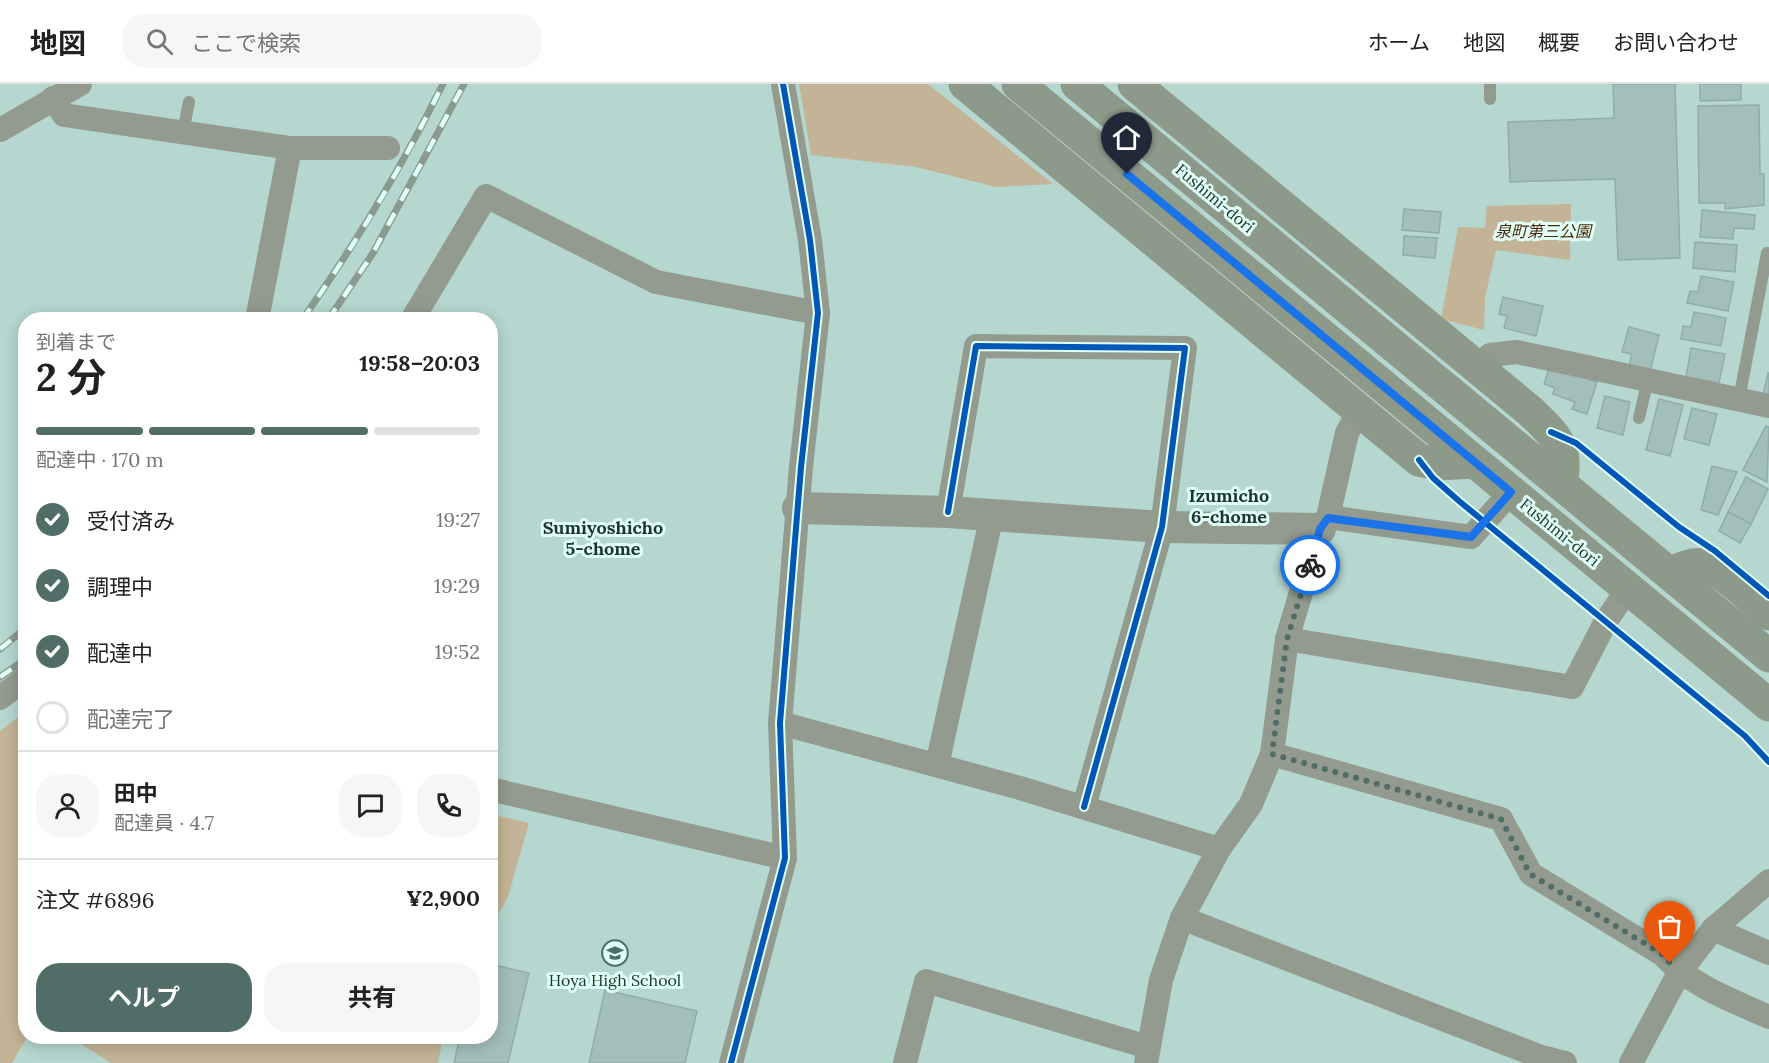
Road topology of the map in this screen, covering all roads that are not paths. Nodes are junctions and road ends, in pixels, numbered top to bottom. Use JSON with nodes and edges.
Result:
{"nodes":[{"id":1,"x":783,"y":84,"type":"edge"},
{"id":2,"x":965,"y":84,"type":"edge"},
{"id":3,"x":1018,"y":84,"type":"edge"},
{"id":4,"x":1077,"y":84,"type":"edge"},
{"id":5,"x":1134,"y":84,"type":"edge"},
{"id":6,"x":1490,"y":84,"type":"edge"},
{"id":7,"x":77,"y":85,"type":"edge"},
{"id":8,"x":53,"y":98,"type":"junction"},
{"id":9,"x":1490,"y":99,"type":"dead end"},
{"id":10,"x":189,"y":102,"type":"dead end"},
{"id":11,"x":0,"y":130,"type":"edge"},
{"id":12,"x":183,"y":132,"type":"junction"},
{"id":13,"x":290,"y":148,"type":"junction"},
{"id":14,"x":388,"y":148,"type":"dead end"},
{"id":15,"x":1767,"y":253,"type":"dead end"},
{"id":16,"x":259,"y":312,"type":"edge"},
{"id":17,"x":417,"y":312,"type":"edge"},
{"id":18,"x":818,"y":313,"type":"junction"},
{"id":19,"x":1478,"y":368,"type":"junction"},
{"id":20,"x":1648,"y":379,"type":"junction"},
{"id":21,"x":1739,"y":399,"type":"junction"},
{"id":22,"x":1769,"y":406,"type":"edge"},
{"id":23,"x":1359,"y":411,"type":"junction"},
{"id":24,"x":1639,"y":418,"type":"dead end"},
{"id":25,"x":1474,"y":462,"type":"junction"},
{"id":26,"x":1562,"y":484,"type":"junction"},
{"id":27,"x":1511,"y":492,"type":"junction"},
{"id":28,"x":798,"y":508,"type":"junction"},
{"id":29,"x":948,"y":512,"type":"junction"},
{"id":30,"x":992,"y":515,"type":"junction"},
{"id":31,"x":1324,"y":523,"type":"junction"},
{"id":32,"x":1162,"y":527,"type":"junction"},
{"id":33,"x":1670,"y":573,"type":"junction"},
{"id":34,"x":1628,"y":589,"type":"junction"},
{"id":35,"x":1769,"y":615,"type":"edge"},
{"id":36,"x":1287,"y":639,"type":"junction"},
{"id":37,"x":1769,"y":656,"type":"edge"},
{"id":38,"x":18,"y":684,"type":"edge"},
{"id":39,"x":0,"y":698,"type":"edge"},
{"id":40,"x":1769,"y":705,"type":"edge"},
{"id":41,"x":780,"y":723,"type":"junction"},
{"id":42,"x":1272,"y":754,"type":"junction"},
{"id":43,"x":937,"y":765,"type":"junction"},
{"id":44,"x":498,"y":791,"type":"edge"},
{"id":45,"x":1084,"y":807,"type":"junction"},
{"id":46,"x":1219,"y":849,"type":"junction"},
{"id":47,"x":785,"y":858,"type":"junction"},
{"id":48,"x":1769,"y":881,"type":"edge"},
{"id":49,"x":1182,"y":918,"type":"junction"},
{"id":50,"x":1713,"y":929,"type":"junction"},
{"id":51,"x":1769,"y":953,"type":"edge"},
{"id":52,"x":1679,"y":973,"type":"junction"},
{"id":53,"x":1769,"y":1017,"type":"edge"},
{"id":54,"x":1147,"y":1055,"type":"edge"},
{"id":55,"x":731,"y":1063,"type":"edge"},
{"id":56,"x":905,"y":1063,"type":"edge"},
{"id":57,"x":1565,"y":1063,"type":"edge"},
{"id":58,"x":1631,"y":1063,"type":"edge"}],
"edges":[{"from":1,"to":18,"type":"street"},
{"from":2,"to":23,"type":"main road"},
{"from":3,"to":25,"type":"main road","name":"Fushimi-dori"},
{"from":4,"to":26,"type":"main road","name":"Fushimi-dori"},
{"from":5,"to":19,"type":"main road"},
{"from":6,"to":9,"type":"lane"},
{"from":7,"to":8,"type":"street"},
{"from":8,"to":11,"type":"street"},
{"from":8,"to":12,"type":"street"},
{"from":10,"to":12,"type":"lane"},
{"from":12,"to":13,"type":"street"},
{"from":13,"to":14,"type":"street"},
{"from":13,"to":16,"type":"street"},
{"from":15,"to":21,"type":"lane"},
{"from":17,"to":18,"type":"street"},
{"from":18,"to":28,"type":"street"},
{"from":19,"to":20,"type":"street"},
{"from":19,"to":26,"type":"main road"},
{"from":20,"to":21,"type":"street"},
{"from":20,"to":24,"type":"lane"},
{"from":21,"to":22,"type":"street"},
{"from":23,"to":25,"type":"main road"},
{"from":23,"to":31,"type":"street"},
{"from":25,"to":27,"type":"main road","name":"Fushimi-dori"},
{"from":26,"to":33,"type":"main road","name":"Fushimi-dori"},
{"from":27,"to":31,"type":"street"},
{"from":27,"to":34,"type":"main road","name":"Fushimi-dori"},
{"from":28,"to":29,"type":"street"},
{"from":28,"to":41,"type":"street"},
{"from":29,"to":30,"type":"street"},
{"from":29,"to":32,"type":"street"},
{"from":30,"to":32,"type":"street"},
{"from":30,"to":43,"type":"street"},
{"from":31,"to":32,"type":"street"},
{"from":31,"to":36,"type":"street"},
{"from":32,"to":45,"type":"street"},
{"from":33,"to":35,"type":"main road"},
{"from":33,"to":37,"type":"main road","name":"Fushimi-dori"},
{"from":34,"to":36,"type":"street"},
{"from":34,"to":40,"type":"main road","name":"Fushimi-dori"},
{"from":36,"to":42,"type":"street"},
{"from":38,"to":39,"type":"street"},
{"from":41,"to":43,"type":"street"},
{"from":41,"to":47,"type":"street"},
{"from":42,"to":46,"type":"street"},
{"from":42,"to":52,"type":"street"},
{"from":43,"to":45,"type":"street"},
{"from":44,"to":47,"type":"street"},
{"from":45,"to":46,"type":"street"},
{"from":46,"to":49,"type":"street"},
{"from":47,"to":55,"type":"street"},
{"from":48,"to":50,"type":"street"},
{"from":49,"to":54,"type":"street"},
{"from":49,"to":57,"type":"street"},
{"from":50,"to":51,"type":"street"},
{"from":50,"to":52,"type":"street"},
{"from":52,"to":53,"type":"street"},
{"from":52,"to":58,"type":"street"},
{"from":54,"to":56,"type":"street"}]}
